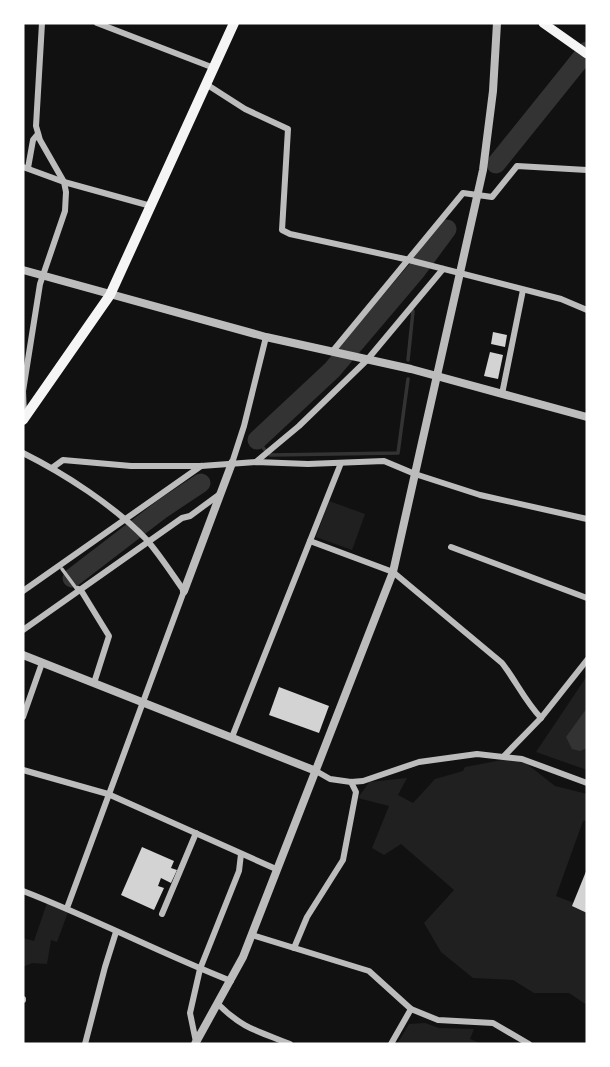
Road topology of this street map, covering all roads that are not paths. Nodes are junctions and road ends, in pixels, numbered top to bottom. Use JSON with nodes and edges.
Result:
{"nodes":[{"id":1,"x":43,"y":23,"type":"edge"},
{"id":2,"x":97,"y":23,"type":"edge"},
{"id":3,"x":234,"y":23,"type":"edge"},
{"id":4,"x":498,"y":23,"type":"edge"},
{"id":5,"x":543,"y":23,"type":"edge"},
{"id":6,"x":587,"y":54,"type":"edge"},
{"id":7,"x":214,"y":68,"type":"junction"},
{"id":8,"x":206,"y":84,"type":"junction"},
{"id":9,"x":37,"y":134,"type":"junction"},
{"id":10,"x":25,"y":168,"type":"edge"},
{"id":11,"x":587,"y":170,"type":"edge"},
{"id":12,"x":64,"y":182,"type":"junction"},
{"id":13,"x":478,"y":197,"type":"junction"},
{"id":14,"x":151,"y":206,"type":"junction"},
{"id":15,"x":412,"y":261,"type":"junction"},
{"id":16,"x":440,"y":269,"type":"junction"},
{"id":17,"x":23,"y":270,"type":"edge"},
{"id":18,"x":460,"y":274,"type":"junction"},
{"id":19,"x":44,"y":276,"type":"junction"},
{"id":20,"x":523,"y":290,"type":"junction"},
{"id":21,"x":110,"y":295,"type":"junction"},
{"id":22,"x":587,"y":310,"type":"edge"},
{"id":23,"x":265,"y":337,"type":"junction"},
{"id":24,"x":335,"y":353,"type":"junction"},
{"id":25,"x":364,"y":359,"type":"junction"},
{"id":26,"x":436,"y":376,"type":"junction"},
{"id":27,"x":502,"y":394,"type":"junction"},
{"id":28,"x":587,"y":416,"type":"edge"},
{"id":29,"x":23,"y":419,"type":"edge"},
{"id":30,"x":23,"y":453,"type":"edge"},
{"id":31,"x":256,"y":462,"type":"junction"},
{"id":32,"x":232,"y":463,"type":"junction"},
{"id":33,"x":341,"y":463,"type":"junction"},
{"id":34,"x":201,"y":466,"type":"junction"},
{"id":35,"x":52,"y":468,"type":"junction"},
{"id":36,"x":415,"y":474,"type":"junction"},
{"id":37,"x":220,"y":494,"type":"junction"},
{"id":38,"x":587,"y":519,"type":"edge"},
{"id":39,"x":127,"y":521,"type":"junction"},
{"id":40,"x":147,"y":541,"type":"junction"},
{"id":41,"x":310,"y":541,"type":"junction"},
{"id":42,"x":451,"y":547,"type":"dead end"},
{"id":43,"x":62,"y":569,"type":"dead end"},
{"id":44,"x":393,"y":572,"type":"junction"},
{"id":45,"x":78,"y":589,"type":"junction"},
{"id":46,"x":23,"y":591,"type":"edge"},
{"id":47,"x":184,"y":591,"type":"junction"},
{"id":48,"x":587,"y":598,"type":"edge"},
{"id":49,"x":23,"y":630,"type":"edge"},
{"id":50,"x":23,"y":655,"type":"edge"},
{"id":51,"x":587,"y":660,"type":"edge"},
{"id":52,"x":42,"y":663,"type":"junction"},
{"id":53,"x":94,"y":684,"type":"junction"},
{"id":54,"x":144,"y":702,"type":"junction"},
{"id":55,"x":23,"y":717,"type":"edge"},
{"id":56,"x":541,"y":718,"type":"junction"},
{"id":57,"x":232,"y":737,"type":"junction"},
{"id":58,"x":504,"y":756,"type":"junction"},
{"id":59,"x":23,"y":771,"type":"edge"},
{"id":60,"x":316,"y":771,"type":"junction"},
{"id":61,"x":351,"y":782,"type":"junction"},
{"id":62,"x":587,"y":783,"type":"edge"},
{"id":63,"x":108,"y":794,"type":"junction"},
{"id":64,"x":196,"y":833,"type":"junction"},
{"id":65,"x":241,"y":854,"type":"junction"},
{"id":66,"x":276,"y":869,"type":"junction"},
{"id":67,"x":23,"y":891,"type":"edge"},
{"id":68,"x":67,"y":908,"type":"junction"},
{"id":69,"x":162,"y":914,"type":"dead end"},
{"id":70,"x":116,"y":932,"type":"junction"},
{"id":71,"x":251,"y":935,"type":"junction"},
{"id":72,"x":293,"y":948,"type":"junction"},
{"id":73,"x":200,"y":969,"type":"junction"},
{"id":74,"x":230,"y":981,"type":"junction"},
{"id":75,"x":218,"y":1004,"type":"junction"},
{"id":76,"x":411,"y":1009,"type":"junction"},
{"id":77,"x":85,"y":1044,"type":"edge"},
{"id":78,"x":196,"y":1044,"type":"edge"},
{"id":79,"x":290,"y":1044,"type":"edge"},
{"id":80,"x":391,"y":1044,"type":"edge"},
{"id":81,"x":529,"y":1044,"type":"edge"}],
"edges":[{"from":1,"to":9,"type":"street"},
{"from":2,"to":7,"type":"street"},
{"from":3,"to":7,"type":"main road"},
{"from":4,"to":13,"type":"street"},
{"from":5,"to":6,"type":"main road"},
{"from":7,"to":8,"type":"main road"},
{"from":8,"to":14,"type":"main road"},
{"from":8,"to":15,"type":"street"},
{"from":9,"to":10,"type":"street"},
{"from":9,"to":12,"type":"street"},
{"from":10,"to":12,"type":"street"},
{"from":11,"to":13,"type":"street"},
{"from":12,"to":14,"type":"street"},
{"from":12,"to":19,"type":"street"},
{"from":13,"to":15,"type":"street"},
{"from":13,"to":18,"type":"street"},
{"from":14,"to":21,"type":"main road"},
{"from":15,"to":16,"type":"street"},
{"from":15,"to":24,"type":"street"},
{"from":16,"to":18,"type":"street"},
{"from":16,"to":25,"type":"street"},
{"from":17,"to":19,"type":"street"},
{"from":18,"to":20,"type":"street"},
{"from":18,"to":26,"type":"street"},
{"from":19,"to":21,"type":"street"},
{"from":19,"to":29,"type":"street"},
{"from":20,"to":22,"type":"street"},
{"from":20,"to":27,"type":"street"},
{"from":21,"to":23,"type":"street"},
{"from":21,"to":29,"type":"main road"},
{"from":23,"to":24,"type":"street"},
{"from":23,"to":32,"type":"street"},
{"from":24,"to":25,"type":"street"},
{"from":25,"to":26,"type":"street"},
{"from":25,"to":31,"type":"street"},
{"from":26,"to":27,"type":"street"},
{"from":26,"to":36,"type":"street"},
{"from":27,"to":28,"type":"street"},
{"from":30,"to":35,"type":"street"},
{"from":31,"to":32,"type":"street"},
{"from":31,"to":33,"type":"street"},
{"from":32,"to":34,"type":"street"},
{"from":32,"to":37,"type":"street"},
{"from":33,"to":36,"type":"street"},
{"from":33,"to":41,"type":"street"},
{"from":34,"to":35,"type":"street"},
{"from":34,"to":39,"type":"street"},
{"from":35,"to":39,"type":"street"},
{"from":36,"to":38,"type":"street"},
{"from":36,"to":44,"type":"street"},
{"from":37,"to":40,"type":"street"},
{"from":37,"to":47,"type":"street"},
{"from":39,"to":40,"type":"street"},
{"from":39,"to":46,"type":"street"},
{"from":40,"to":45,"type":"street"},
{"from":40,"to":47,"type":"street"},
{"from":41,"to":44,"type":"street"},
{"from":41,"to":57,"type":"street"},
{"from":42,"to":48,"type":"street"},
{"from":43,"to":45,"type":"lane"},
{"from":44,"to":56,"type":"street"},
{"from":44,"to":60,"type":"street"},
{"from":45,"to":49,"type":"street"},
{"from":45,"to":53,"type":"street"},
{"from":47,"to":54,"type":"street"},
{"from":50,"to":52,"type":"street"},
{"from":51,"to":56,"type":"street"},
{"from":52,"to":53,"type":"street"},
{"from":52,"to":55,"type":"street"},
{"from":53,"to":54,"type":"street"},
{"from":54,"to":57,"type":"street"},
{"from":54,"to":63,"type":"street"},
{"from":56,"to":58,"type":"street"},
{"from":57,"to":60,"type":"street"},
{"from":58,"to":61,"type":"street"},
{"from":58,"to":62,"type":"street"},
{"from":59,"to":63,"type":"street"},
{"from":60,"to":61,"type":"street"},
{"from":60,"to":66,"type":"street"},
{"from":61,"to":72,"type":"street"},
{"from":63,"to":64,"type":"street"},
{"from":63,"to":68,"type":"street"},
{"from":64,"to":65,"type":"street"},
{"from":64,"to":69,"type":"street"},
{"from":65,"to":66,"type":"street"},
{"from":65,"to":73,"type":"street"},
{"from":66,"to":71,"type":"street"},
{"from":67,"to":68,"type":"street"},
{"from":68,"to":70,"type":"street"},
{"from":70,"to":73,"type":"street"},
{"from":70,"to":77,"type":"street"},
{"from":71,"to":72,"type":"street"},
{"from":71,"to":74,"type":"street"},
{"from":72,"to":76,"type":"street"},
{"from":73,"to":74,"type":"street"},
{"from":73,"to":78,"type":"street"},
{"from":74,"to":75,"type":"street"},
{"from":75,"to":78,"type":"street"},
{"from":75,"to":79,"type":"street"},
{"from":76,"to":80,"type":"street"},
{"from":76,"to":81,"type":"street"}]}
